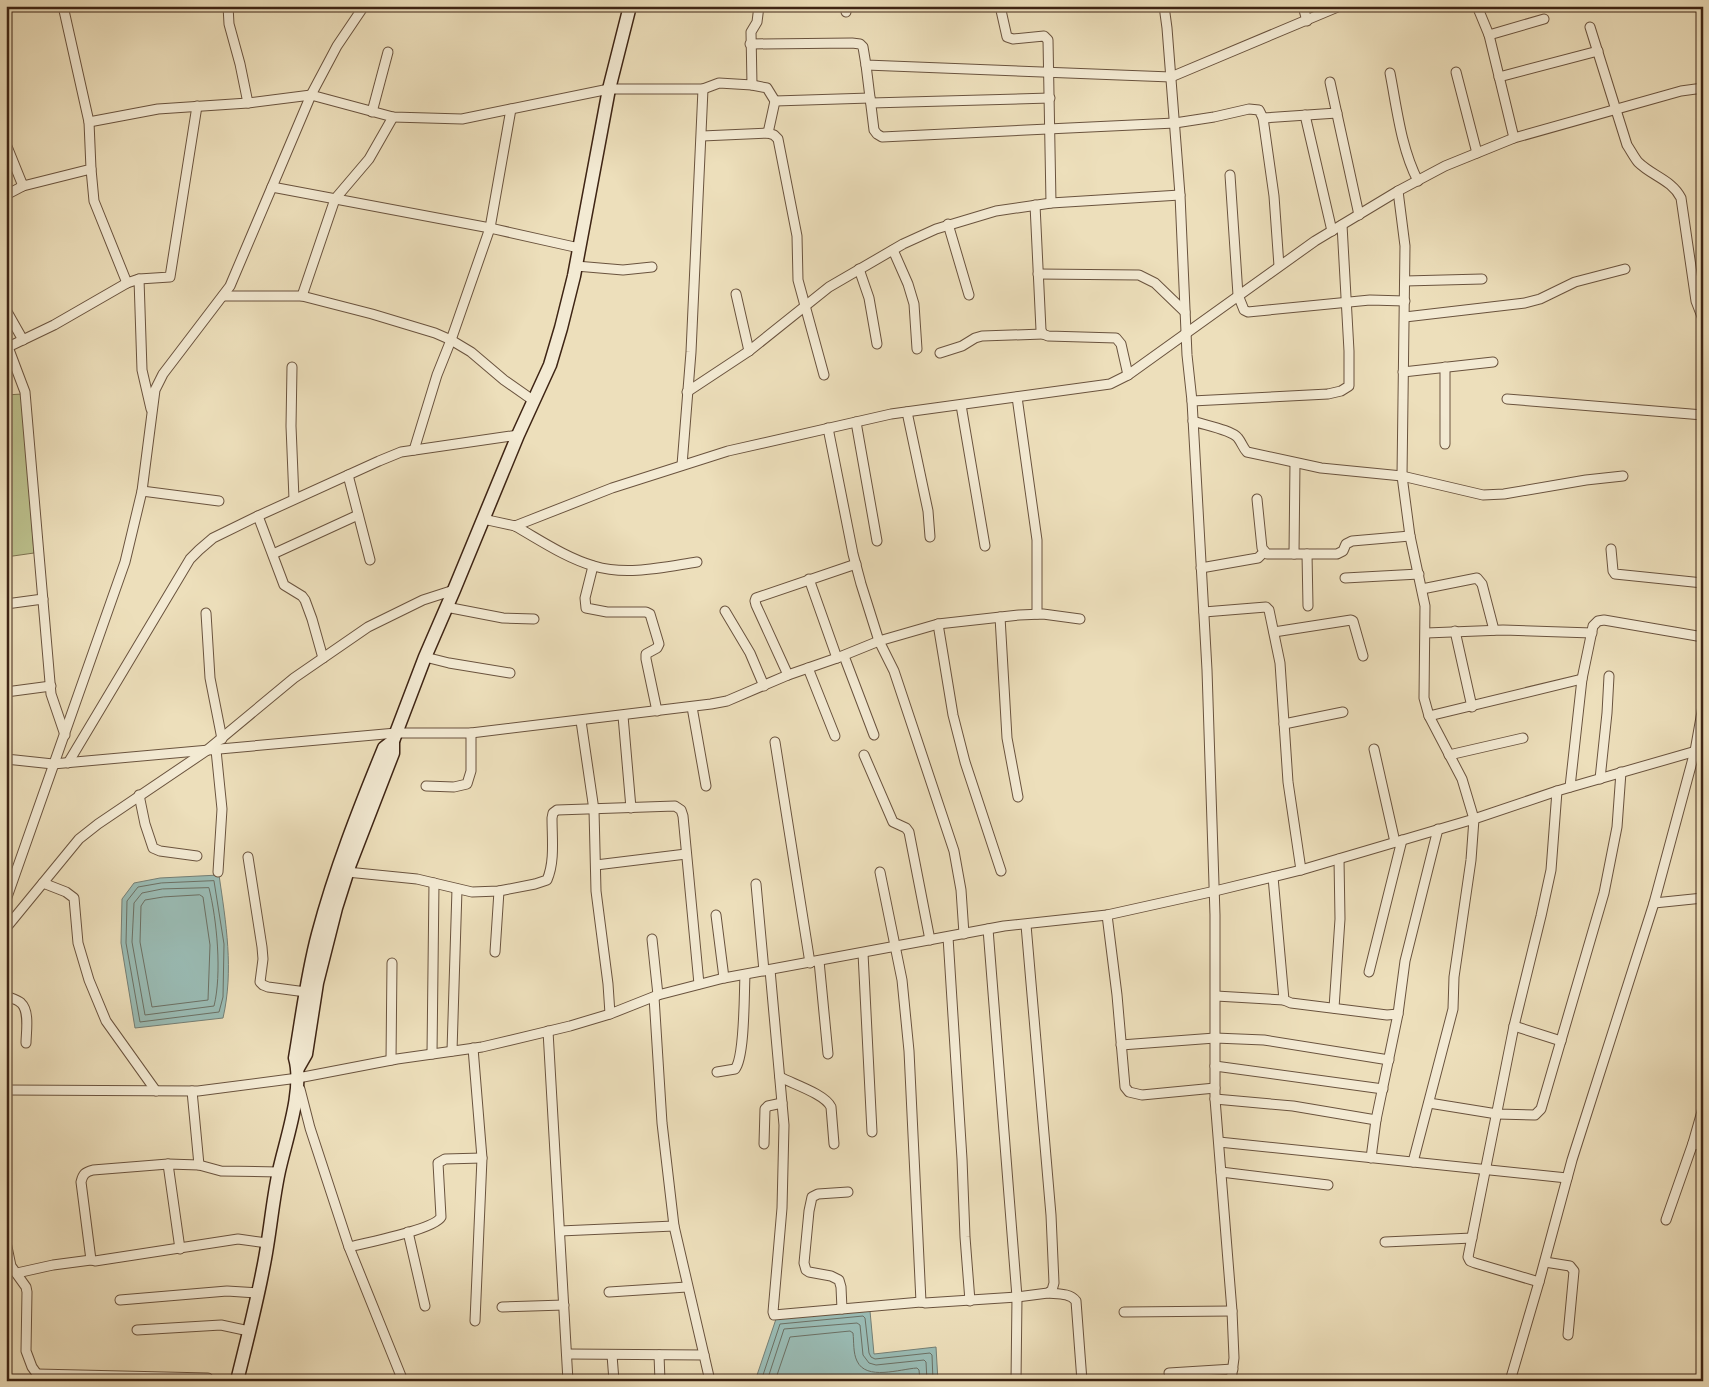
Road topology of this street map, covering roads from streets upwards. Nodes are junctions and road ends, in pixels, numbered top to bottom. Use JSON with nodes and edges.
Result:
{"nodes":[{"id":1,"x":63,"y":6,"type":"edge"},
{"id":2,"x":228,"y":6,"type":"edge"},
{"id":3,"x":364,"y":6,"type":"edge"},
{"id":4,"x":630,"y":6,"type":"edge"},
{"id":5,"x":759,"y":6,"type":"edge"},
{"id":6,"x":1000,"y":6,"type":"edge"},
{"id":7,"x":1164,"y":6,"type":"edge"},
{"id":8,"x":1303,"y":6,"type":"edge"},
{"id":9,"x":1340,"y":6,"type":"edge"},
{"id":10,"x":1477,"y":6,"type":"edge"},
{"id":11,"x":1544,"y":19,"type":"dead end"},
{"id":12,"x":1306,"y":20,"type":"junction"},
{"id":13,"x":1590,"y":27,"type":"dead end"},
{"id":14,"x":1489,"y":35,"type":"junction"},
{"id":15,"x":750,"y":44,"type":"junction"},
{"id":16,"x":1598,"y":51,"type":"junction"},
{"id":17,"x":388,"y":52,"type":"dead end"},
{"id":18,"x":866,"y":65,"type":"junction"},
{"id":19,"x":1456,"y":72,"type":"dead end"},
{"id":20,"x":1050,"y":73,"type":"junction"},
{"id":21,"x":1390,"y":73,"type":"dead end"},
{"id":22,"x":1171,"y":77,"type":"junction"},
{"id":23,"x":1499,"y":78,"type":"junction"},
{"id":24,"x":1330,"y":82,"type":"dead end"},
{"id":25,"x":752,"y":84,"type":"junction"},
{"id":26,"x":1703,"y":88,"type":"edge"},
{"id":27,"x":609,"y":89,"type":"junction"},
{"id":28,"x":703,"y":89,"type":"junction"},
{"id":29,"x":311,"y":95,"type":"junction"},
{"id":30,"x":1050,"y":98,"type":"junction"},
{"id":31,"x":871,"y":100,"type":"junction"},
{"id":32,"x":775,"y":101,"type":"junction"},
{"id":33,"x":248,"y":103,"type":"junction"},
{"id":34,"x":197,"y":106,"type":"junction"},
{"id":35,"x":511,"y":109,"type":"junction"},
{"id":36,"x":1617,"y":109,"type":"junction"},
{"id":37,"x":372,"y":112,"type":"junction"},
{"id":38,"x":1337,"y":113,"type":"junction"},
{"id":39,"x":1305,"y":115,"type":"junction"},
{"id":40,"x":393,"y":117,"type":"junction"},
{"id":41,"x":1263,"y":118,"type":"junction"},
{"id":42,"x":89,"y":122,"type":"junction"},
{"id":43,"x":1174,"y":123,"type":"junction"},
{"id":44,"x":1050,"y":129,"type":"junction"},
{"id":45,"x":768,"y":133,"type":"junction"},
{"id":46,"x":702,"y":136,"type":"junction"},
{"id":47,"x":1514,"y":138,"type":"junction"},
{"id":48,"x":6,"y":144,"type":"edge"},
{"id":49,"x":1477,"y":153,"type":"junction"},
{"id":50,"x":91,"y":169,"type":"junction"},
{"id":51,"x":1230,"y":175,"type":"dead end"},
{"id":52,"x":1418,"y":181,"type":"junction"},
{"id":53,"x":24,"y":186,"type":"junction"},
{"id":54,"x":272,"y":188,"type":"junction"},
{"id":55,"x":1398,"y":191,"type":"junction"},
{"id":56,"x":6,"y":195,"type":"edge"},
{"id":57,"x":1180,"y":195,"type":"junction"},
{"id":58,"x":335,"y":199,"type":"junction"},
{"id":59,"x":1051,"y":203,"type":"junction"},
{"id":60,"x":1035,"y":205,"type":"junction"},
{"id":61,"x":1359,"y":215,"type":"junction"},
{"id":62,"x":948,"y":224,"type":"junction"},
{"id":63,"x":1342,"y":225,"type":"junction"},
{"id":64,"x":490,"y":228,"type":"junction"},
{"id":65,"x":1332,"y":231,"type":"junction"},
{"id":66,"x":579,"y":248,"type":"junction"},
{"id":67,"x":893,"y":250,"type":"junction"},
{"id":68,"x":576,"y":266,"type":"junction"},
{"id":69,"x":1279,"y":266,"type":"junction"},
{"id":70,"x":652,"y":268,"type":"dead end"},
{"id":71,"x":859,"y":269,"type":"junction"},
{"id":72,"x":1625,"y":269,"type":"dead end"},
{"id":73,"x":1038,"y":274,"type":"junction"},
{"id":74,"x":1482,"y":279,"type":"dead end"},
{"id":75,"x":139,"y":280,"type":"junction"},
{"id":76,"x":1405,"y":281,"type":"junction"},
{"id":77,"x":127,"y":283,"type":"junction"},
{"id":78,"x":736,"y":294,"type":"dead end"},
{"id":79,"x":970,"y":295,"type":"dead end"},
{"id":80,"x":1238,"y":295,"type":"junction"},
{"id":81,"x":223,"y":296,"type":"junction"},
{"id":82,"x":302,"y":296,"type":"junction"},
{"id":83,"x":1405,"y":301,"type":"junction"},
{"id":84,"x":1347,"y":302,"type":"junction"},
{"id":85,"x":806,"y":305,"type":"junction"},
{"id":86,"x":6,"y":310,"type":"edge"},
{"id":87,"x":1185,"y":312,"type":"junction"},
{"id":88,"x":1405,"y":317,"type":"junction"},
{"id":89,"x":1703,"y":319,"type":"edge"},
{"id":90,"x":1043,"y":334,"type":"junction"},
{"id":91,"x":1186,"y":334,"type":"junction"},
{"id":92,"x":23,"y":340,"type":"junction"},
{"id":93,"x":451,"y":340,"type":"junction"},
{"id":94,"x":877,"y":344,"type":"dead end"},
{"id":95,"x":7,"y":348,"type":"edge"},
{"id":96,"x":917,"y":349,"type":"dead end"},
{"id":97,"x":749,"y":351,"type":"junction"},
{"id":98,"x":940,"y":353,"type":"dead end"},
{"id":99,"x":1493,"y":362,"type":"dead end"},
{"id":100,"x":1445,"y":367,"type":"junction"},
{"id":101,"x":292,"y":368,"type":"dead end"},
{"id":102,"x":1403,"y":372,"type":"junction"},
{"id":103,"x":824,"y":375,"type":"dead end"},
{"id":104,"x":1128,"y":375,"type":"junction"},
{"id":105,"x":688,"y":392,"type":"junction"},
{"id":106,"x":1017,"y":397,"type":"junction"},
{"id":107,"x":1507,"y":399,"type":"dead end"},
{"id":108,"x":534,"y":401,"type":"junction"},
{"id":109,"x":1192,"y":401,"type":"junction"},
{"id":110,"x":961,"y":405,"type":"junction"},
{"id":111,"x":907,"y":412,"type":"junction"},
{"id":112,"x":152,"y":413,"type":"junction"},
{"id":113,"x":1703,"y":416,"type":"edge"},
{"id":114,"x":1193,"y":421,"type":"junction"},
{"id":115,"x":856,"y":422,"type":"junction"},
{"id":116,"x":828,"y":428,"type":"junction"},
{"id":117,"x":518,"y":435,"type":"junction"},
{"id":118,"x":1445,"y":444,"type":"dead end"},
{"id":119,"x":414,"y":450,"type":"junction"},
{"id":120,"x":1295,"y":463,"type":"junction"},
{"id":121,"x":682,"y":465,"type":"junction"},
{"id":122,"x":348,"y":475,"type":"junction"},
{"id":123,"x":1402,"y":476,"type":"junction"},
{"id":124,"x":1624,"y":476,"type":"dead end"},
{"id":125,"x":142,"y":491,"type":"junction"},
{"id":126,"x":1257,"y":498,"type":"dead end"},
{"id":127,"x":294,"y":499,"type":"junction"},
{"id":128,"x":220,"y":501,"type":"dead end"},
{"id":129,"x":358,"y":515,"type":"junction"},
{"id":130,"x":258,"y":516,"type":"junction"},
{"id":131,"x":483,"y":519,"type":"junction"},
{"id":132,"x":515,"y":526,"type":"junction"},
{"id":133,"x":1410,"y":536,"type":"junction"},
{"id":134,"x":930,"y":537,"type":"dead end"},
{"id":135,"x":876,"y":541,"type":"dead end"},
{"id":136,"x":985,"y":546,"type":"dead end"},
{"id":137,"x":1611,"y":549,"type":"dead end"},
{"id":138,"x":1264,"y":552,"type":"junction"},
{"id":139,"x":273,"y":554,"type":"junction"},
{"id":140,"x":1294,"y":554,"type":"junction"},
{"id":141,"x":1308,"y":554,"type":"junction"},
{"id":142,"x":370,"y":560,"type":"dead end"},
{"id":143,"x":698,"y":562,"type":"dead end"},
{"id":144,"x":856,"y":564,"type":"junction"},
{"id":145,"x":593,"y":566,"type":"junction"},
{"id":146,"x":1201,"y":568,"type":"junction"},
{"id":147,"x":1419,"y":574,"type":"junction"},
{"id":148,"x":1345,"y":578,"type":"dead end"},
{"id":149,"x":809,"y":579,"type":"junction"},
{"id":150,"x":1703,"y":583,"type":"edge"},
{"id":151,"x":1422,"y":589,"type":"junction"},
{"id":152,"x":454,"y":590,"type":"junction"},
{"id":153,"x":43,"y":599,"type":"junction"},
{"id":154,"x":6,"y":604,"type":"edge"},
{"id":155,"x":1308,"y":606,"type":"dead end"},
{"id":156,"x":446,"y":607,"type":"junction"},
{"id":157,"x":725,"y":611,"type":"dead end"},
{"id":158,"x":1204,"y":612,"type":"junction"},
{"id":159,"x":206,"y":613,"type":"dead end"},
{"id":160,"x":1037,"y":614,"type":"junction"},
{"id":161,"x":1000,"y":617,"type":"junction"},
{"id":162,"x":534,"y":619,"type":"dead end"},
{"id":163,"x":1080,"y":619,"type":"dead end"},
{"id":164,"x":938,"y":624,"type":"junction"},
{"id":165,"x":1494,"y":630,"type":"junction"},
{"id":166,"x":1274,"y":632,"type":"junction"},
{"id":167,"x":1455,"y":632,"type":"junction"},
{"id":168,"x":1426,"y":633,"type":"junction"},
{"id":169,"x":1592,"y":633,"type":"junction"},
{"id":170,"x":1703,"y":636,"type":"edge"},
{"id":171,"x":879,"y":641,"type":"junction"},
{"id":172,"x":1362,"y":656,"type":"dead end"},
{"id":173,"x":425,"y":657,"type":"junction"},
{"id":174,"x":841,"y":657,"type":"junction"},
{"id":175,"x":323,"y":658,"type":"junction"},
{"id":176,"x":808,"y":668,"type":"junction"},
{"id":177,"x":510,"y":673,"type":"dead end"},
{"id":178,"x":788,"y":675,"type":"junction"},
{"id":179,"x":1609,"y":676,"type":"dead end"},
{"id":180,"x":1582,"y":679,"type":"junction"},
{"id":181,"x":51,"y":686,"type":"junction"},
{"id":182,"x":764,"y":686,"type":"junction"},
{"id":183,"x":6,"y":692,"type":"edge"},
{"id":184,"x":1703,"y":706,"type":"edge"},
{"id":185,"x":692,"y":707,"type":"junction"},
{"id":186,"x":1472,"y":707,"type":"junction"},
{"id":187,"x":658,"y":711,"type":"junction"},
{"id":188,"x":1343,"y":712,"type":"dead end"},
{"id":189,"x":623,"y":716,"type":"junction"},
{"id":190,"x":1429,"y":716,"type":"junction"},
{"id":191,"x":581,"y":721,"type":"junction"},
{"id":192,"x":1284,"y":724,"type":"junction"},
{"id":193,"x":472,"y":733,"type":"junction"},
{"id":194,"x":65,"y":735,"type":"junction"},
{"id":195,"x":874,"y":735,"type":"dead end"},
{"id":196,"x":835,"y":736,"type":"dead end"},
{"id":197,"x":394,"y":737,"type":"junction"},
{"id":198,"x":1524,"y":738,"type":"dead end"},
{"id":199,"x":222,"y":739,"type":"junction"},
{"id":200,"x":775,"y":742,"type":"dead end"},
{"id":201,"x":1374,"y":749,"type":"dead end"},
{"id":202,"x":1699,"y":750,"type":"edge"},
{"id":203,"x":211,"y":751,"type":"junction"},
{"id":204,"x":864,"y":755,"type":"dead end"},
{"id":205,"x":1450,"y":755,"type":"junction"},
{"id":206,"x":6,"y":759,"type":"edge"},
{"id":207,"x":68,"y":763,"type":"junction"},
{"id":208,"x":53,"y":764,"type":"junction"},
{"id":209,"x":1621,"y":772,"type":"junction"},
{"id":210,"x":1600,"y":779,"type":"junction"},
{"id":211,"x":426,"y":786,"type":"dead end"},
{"id":212,"x":706,"y":786,"type":"dead end"},
{"id":213,"x":1570,"y":787,"type":"junction"},
{"id":214,"x":1557,"y":791,"type":"junction"},
{"id":215,"x":139,"y":795,"type":"junction"},
{"id":216,"x":1018,"y":797,"type":"dead end"},
{"id":217,"x":631,"y":808,"type":"junction"},
{"id":218,"x":594,"y":810,"type":"junction"},
{"id":219,"x":1474,"y":819,"type":"junction"},
{"id":220,"x":1438,"y":829,"type":"junction"},
{"id":221,"x":1398,"y":841,"type":"junction"},
{"id":222,"x":686,"y":854,"type":"junction"},
{"id":223,"x":197,"y":856,"type":"dead end"},
{"id":224,"x":248,"y":857,"type":"dead end"},
{"id":225,"x":1339,"y":858,"type":"junction"},
{"id":226,"x":596,"y":865,"type":"junction"},
{"id":227,"x":1301,"y":870,"type":"junction"},
{"id":228,"x":1001,"y":871,"type":"dead end"},
{"id":229,"x":218,"y":872,"type":"dead end"},
{"id":230,"x":347,"y":872,"type":"junction"},
{"id":231,"x":880,"y":872,"type":"dead end"},
{"id":232,"x":1273,"y":877,"type":"junction"},
{"id":233,"x":43,"y":883,"type":"junction"},
{"id":234,"x":434,"y":883,"type":"junction"},
{"id":235,"x":756,"y":884,"type":"dead end"},
{"id":236,"x":457,"y":889,"type":"junction"},
{"id":237,"x":500,"y":891,"type":"junction"},
{"id":238,"x":1215,"y":891,"type":"junction"},
{"id":239,"x":1703,"y":898,"type":"edge"},
{"id":240,"x":6,"y":900,"type":"edge"},
{"id":241,"x":1654,"y":902,"type":"junction"},
{"id":242,"x":716,"y":915,"type":"dead end"},
{"id":243,"x":1107,"y":915,"type":"junction"},
{"id":244,"x":1026,"y":925,"type":"junction"},
{"id":245,"x":6,"y":928,"type":"edge"},
{"id":246,"x":988,"y":929,"type":"junction"},
{"id":247,"x":964,"y":934,"type":"junction"},
{"id":248,"x":948,"y":937,"type":"junction"},
{"id":249,"x":652,"y":939,"type":"dead end"},
{"id":250,"x":930,"y":940,"type":"junction"},
{"id":251,"x":894,"y":947,"type":"junction"},
{"id":252,"x":495,"y":952,"type":"dead end"},
{"id":253,"x":863,"y":953,"type":"junction"},
{"id":254,"x":814,"y":962,"type":"junction"},
{"id":255,"x":392,"y":963,"type":"dead end"},
{"id":256,"x":767,"y":971,"type":"junction"},
{"id":257,"x":1369,"y":972,"type":"dead end"},
{"id":258,"x":745,"y":975,"type":"junction"},
{"id":259,"x":724,"y":978,"type":"junction"},
{"id":260,"x":699,"y":984,"type":"junction"},
{"id":261,"x":306,"y":992,"type":"junction"},
{"id":262,"x":6,"y":996,"type":"edge"},
{"id":263,"x":656,"y":996,"type":"junction"},
{"id":264,"x":1216,"y":996,"type":"junction"},
{"id":265,"x":1284,"y":1000,"type":"junction"},
{"id":266,"x":1334,"y":1008,"type":"junction"},
{"id":267,"x":610,"y":1014,"type":"junction"},
{"id":268,"x":1398,"y":1014,"type":"junction"},
{"id":269,"x":1514,"y":1026,"type":"junction"},
{"id":270,"x":548,"y":1031,"type":"junction"},
{"id":271,"x":1215,"y":1038,"type":"junction"},
{"id":272,"x":1561,"y":1041,"type":"junction"},
{"id":273,"x":26,"y":1044,"type":"dead end"},
{"id":274,"x":1121,"y":1045,"type":"junction"},
{"id":275,"x":473,"y":1048,"type":"junction"},
{"id":276,"x":452,"y":1051,"type":"junction"},
{"id":277,"x":432,"y":1054,"type":"junction"},
{"id":278,"x":828,"y":1054,"type":"dead end"},
{"id":279,"x":391,"y":1060,"type":"junction"},
{"id":280,"x":1389,"y":1060,"type":"junction"},
{"id":281,"x":1215,"y":1066,"type":"junction"},
{"id":282,"x":717,"y":1072,"type":"dead end"},
{"id":283,"x":298,"y":1073,"type":"junction"},
{"id":284,"x":780,"y":1077,"type":"junction"},
{"id":285,"x":1215,"y":1088,"type":"junction"},
{"id":286,"x":1383,"y":1089,"type":"junction"},
{"id":287,"x":6,"y":1090,"type":"edge"},
{"id":288,"x":156,"y":1091,"type":"junction"},
{"id":289,"x":192,"y":1091,"type":"junction"},
{"id":290,"x":1215,"y":1099,"type":"junction"},
{"id":291,"x":782,"y":1103,"type":"junction"},
{"id":292,"x":1429,"y":1103,"type":"junction"},
{"id":293,"x":1703,"y":1108,"type":"edge"},
{"id":294,"x":1496,"y":1114,"type":"junction"},
{"id":295,"x":1376,"y":1120,"type":"junction"},
{"id":296,"x":872,"y":1132,"type":"dead end"},
{"id":297,"x":1219,"y":1142,"type":"junction"},
{"id":298,"x":1693,"y":1143,"type":"junction"},
{"id":299,"x":764,"y":1144,"type":"dead end"},
{"id":300,"x":834,"y":1144,"type":"dead end"},
{"id":301,"x":1703,"y":1147,"type":"edge"},
{"id":302,"x":482,"y":1158,"type":"junction"},
{"id":303,"x":1371,"y":1158,"type":"junction"},
{"id":304,"x":1413,"y":1162,"type":"junction"},
{"id":305,"x":168,"y":1164,"type":"junction"},
{"id":306,"x":199,"y":1165,"type":"junction"},
{"id":307,"x":1486,"y":1170,"type":"junction"},
{"id":308,"x":279,"y":1172,"type":"junction"},
{"id":309,"x":1221,"y":1172,"type":"junction"},
{"id":310,"x":1567,"y":1178,"type":"junction"},
{"id":311,"x":1328,"y":1185,"type":"dead end"},
{"id":312,"x":848,"y":1192,"type":"dead end"},
{"id":313,"x":1666,"y":1220,"type":"dead end"},
{"id":314,"x":674,"y":1226,"type":"junction"},
{"id":315,"x":560,"y":1231,"type":"junction"},
{"id":316,"x":408,"y":1232,"type":"junction"},
{"id":317,"x":1472,"y":1238,"type":"junction"},
{"id":318,"x":6,"y":1242,"type":"edge"},
{"id":319,"x":1385,"y":1242,"type":"dead end"},
{"id":320,"x":267,"y":1243,"type":"junction"},
{"id":321,"x":349,"y":1247,"type":"junction"},
{"id":322,"x":180,"y":1249,"type":"junction"},
{"id":323,"x":91,"y":1260,"type":"junction"},
{"id":324,"x":1545,"y":1262,"type":"junction"},
{"id":325,"x":11,"y":1268,"type":"edge"},
{"id":326,"x":1539,"y":1282,"type":"junction"},
{"id":327,"x":687,"y":1287,"type":"junction"},
{"id":328,"x":609,"y":1292,"type":"dead end"},
{"id":329,"x":258,"y":1293,"type":"junction"},
{"id":330,"x":1048,"y":1293,"type":"junction"},
{"id":331,"x":1017,"y":1297,"type":"junction"},
{"id":332,"x":120,"y":1300,"type":"dead end"},
{"id":333,"x":970,"y":1300,"type":"junction"},
{"id":334,"x":921,"y":1302,"type":"junction"},
{"id":335,"x":564,"y":1305,"type":"junction"},
{"id":336,"x":425,"y":1306,"type":"dead end"},
{"id":337,"x":502,"y":1307,"type":"dead end"},
{"id":338,"x":842,"y":1310,"type":"junction"},
{"id":339,"x":1232,"y":1311,"type":"junction"},
{"id":340,"x":1124,"y":1312,"type":"dead end"},
{"id":341,"x":475,"y":1321,"type":"dead end"},
{"id":342,"x":137,"y":1330,"type":"dead end"},
{"id":343,"x":249,"y":1331,"type":"junction"},
{"id":344,"x":1568,"y":1335,"type":"dead end"},
{"id":345,"x":567,"y":1354,"type":"junction"},
{"id":346,"x":612,"y":1355,"type":"junction"},
{"id":347,"x":659,"y":1355,"type":"junction"},
{"id":348,"x":704,"y":1355,"type":"junction"},
{"id":349,"x":1233,"y":1369,"type":"junction"},
{"id":350,"x":1169,"y":1372,"type":"dead end"},
{"id":351,"x":40,"y":1378,"type":"edge"},
{"id":352,"x":208,"y":1378,"type":"dead end"},
{"id":353,"x":237,"y":1381,"type":"edge"},
{"id":354,"x":403,"y":1381,"type":"edge"},
{"id":355,"x":568,"y":1381,"type":"edge"},
{"id":356,"x":614,"y":1381,"type":"edge"},
{"id":357,"x":660,"y":1381,"type":"edge"},
{"id":358,"x":710,"y":1381,"type":"edge"},
{"id":359,"x":1016,"y":1381,"type":"edge"},
{"id":360,"x":1082,"y":1381,"type":"edge"},
{"id":361,"x":1231,"y":1381,"type":"edge"},
{"id":362,"x":1510,"y":1381,"type":"edge"}],
"edges":[{"from":1,"to":42,"type":"street"},
{"from":2,"to":33,"type":"street"},
{"from":3,"to":29,"type":"street"},
{"from":4,"to":27,"type":"street"},
{"from":5,"to":15,"type":"street"},
{"from":6,"to":20,"type":"street"},
{"from":7,"to":22,"type":"street"},
{"from":8,"to":12,"type":"street"},
{"from":9,"to":12,"type":"street"},
{"from":10,"to":14,"type":"street"},
{"from":11,"to":14,"type":"street"},
{"from":12,"to":22,"type":"street"},
{"from":13,"to":16,"type":"street"},
{"from":14,"to":23,"type":"street"},
{"from":15,"to":18,"type":"street"},
{"from":15,"to":25,"type":"street"},
{"from":16,"to":23,"type":"street"},
{"from":16,"to":36,"type":"street"},
{"from":17,"to":37,"type":"street"},
{"from":18,"to":20,"type":"street"},
{"from":18,"to":31,"type":"street"},
{"from":19,"to":49,"type":"street"},
{"from":20,"to":22,"type":"street"},
{"from":20,"to":30,"type":"street"},
{"from":21,"to":52,"type":"street"},
{"from":22,"to":43,"type":"street"},
{"from":23,"to":47,"type":"street"},
{"from":24,"to":38,"type":"street"},
{"from":25,"to":28,"type":"street"},
{"from":25,"to":32,"type":"street"},
{"from":26,"to":36,"type":"street"},
{"from":27,"to":28,"type":"street"},
{"from":27,"to":35,"type":"street"},
{"from":27,"to":66,"type":"street"},
{"from":28,"to":46,"type":"street"},
{"from":29,"to":33,"type":"street"},
{"from":29,"to":37,"type":"street"},
{"from":29,"to":54,"type":"street"},
{"from":30,"to":31,"type":"street"},
{"from":30,"to":44,"type":"street"},
{"from":31,"to":32,"type":"street"},
{"from":31,"to":44,"type":"street"},
{"from":32,"to":45,"type":"street"},
{"from":33,"to":34,"type":"street"},
{"from":34,"to":42,"type":"street"},
{"from":34,"to":75,"type":"street"},
{"from":35,"to":40,"type":"street"},
{"from":35,"to":64,"type":"street"},
{"from":36,"to":47,"type":"street"},
{"from":36,"to":89,"type":"street"},
{"from":37,"to":40,"type":"street"},
{"from":38,"to":39,"type":"street"},
{"from":38,"to":61,"type":"street"},
{"from":39,"to":41,"type":"street"},
{"from":39,"to":65,"type":"street"},
{"from":40,"to":58,"type":"street"},
{"from":41,"to":43,"type":"street"},
{"from":41,"to":69,"type":"street"},
{"from":42,"to":50,"type":"street"},
{"from":43,"to":44,"type":"street"},
{"from":43,"to":57,"type":"street"},
{"from":44,"to":59,"type":"street"},
{"from":45,"to":46,"type":"street"},
{"from":45,"to":85,"type":"street"},
{"from":46,"to":105,"type":"street"},
{"from":47,"to":49,"type":"street"},
{"from":48,"to":53,"type":"street"},
{"from":49,"to":52,"type":"street"},
{"from":50,"to":53,"type":"street"},
{"from":50,"to":77,"type":"street"},
{"from":51,"to":80,"type":"street"},
{"from":52,"to":55,"type":"street"},
{"from":53,"to":56,"type":"street"},
{"from":54,"to":58,"type":"street"},
{"from":54,"to":81,"type":"street"},
{"from":55,"to":61,"type":"street"},
{"from":55,"to":76,"type":"street"},
{"from":57,"to":59,"type":"street"},
{"from":57,"to":87,"type":"street"},
{"from":58,"to":64,"type":"street"},
{"from":58,"to":82,"type":"street"},
{"from":59,"to":60,"type":"street"},
{"from":60,"to":62,"type":"street"},
{"from":60,"to":73,"type":"street"},
{"from":61,"to":63,"type":"street"},
{"from":62,"to":67,"type":"street"},
{"from":62,"to":79,"type":"street"},
{"from":63,"to":65,"type":"street"},
{"from":63,"to":84,"type":"street"},
{"from":64,"to":66,"type":"street"},
{"from":64,"to":93,"type":"street"},
{"from":65,"to":69,"type":"street"},
{"from":66,"to":68,"type":"street"},
{"from":67,"to":71,"type":"street"},
{"from":67,"to":96,"type":"street"},
{"from":68,"to":70,"type":"street"},
{"from":68,"to":108,"type":"street"},
{"from":69,"to":80,"type":"street"},
{"from":71,"to":85,"type":"street"},
{"from":71,"to":94,"type":"street"},
{"from":72,"to":88,"type":"street"},
{"from":73,"to":87,"type":"street"},
{"from":73,"to":90,"type":"street"},
{"from":74,"to":76,"type":"street"},
{"from":75,"to":77,"type":"street"},
{"from":75,"to":112,"type":"street"},
{"from":76,"to":83,"type":"street"},
{"from":77,"to":92,"type":"street"},
{"from":78,"to":97,"type":"street"},
{"from":80,"to":84,"type":"street"},
{"from":80,"to":91,"type":"street"},
{"from":81,"to":82,"type":"street"},
{"from":81,"to":112,"type":"street"},
{"from":82,"to":93,"type":"street"},
{"from":83,"to":84,"type":"street"},
{"from":83,"to":88,"type":"street"},
{"from":84,"to":109,"type":"street"},
{"from":85,"to":97,"type":"street"},
{"from":85,"to":103,"type":"street"},
{"from":86,"to":92,"type":"street"},
{"from":87,"to":91,"type":"street"},
{"from":88,"to":102,"type":"street"},
{"from":90,"to":98,"type":"street"},
{"from":90,"to":104,"type":"street"},
{"from":91,"to":104,"type":"street"},
{"from":91,"to":109,"type":"street"},
{"from":92,"to":95,"type":"street"},
{"from":93,"to":108,"type":"street"},
{"from":93,"to":119,"type":"street"},
{"from":95,"to":153,"type":"street"},
{"from":97,"to":105,"type":"street"},
{"from":99,"to":100,"type":"street"},
{"from":100,"to":102,"type":"street"},
{"from":100,"to":118,"type":"street"},
{"from":101,"to":127,"type":"street"},
{"from":102,"to":123,"type":"street"},
{"from":104,"to":106,"type":"street"},
{"from":105,"to":121,"type":"street"},
{"from":106,"to":110,"type":"street"},
{"from":106,"to":160,"type":"street"},
{"from":107,"to":113,"type":"street"},
{"from":108,"to":117,"type":"street"},
{"from":109,"to":114,"type":"street"},
{"from":110,"to":111,"type":"street"},
{"from":110,"to":136,"type":"street"},
{"from":111,"to":115,"type":"street"},
{"from":111,"to":134,"type":"street"},
{"from":112,"to":125,"type":"street"},
{"from":114,"to":120,"type":"street"},
{"from":114,"to":146,"type":"street"},
{"from":115,"to":116,"type":"street"},
{"from":115,"to":135,"type":"street"},
{"from":116,"to":121,"type":"street"},
{"from":116,"to":144,"type":"street"},
{"from":117,"to":119,"type":"street"},
{"from":117,"to":131,"type":"street"},
{"from":119,"to":122,"type":"street"},
{"from":120,"to":123,"type":"street"},
{"from":120,"to":140,"type":"street"},
{"from":121,"to":132,"type":"street"},
{"from":122,"to":127,"type":"street"},
{"from":122,"to":129,"type":"street"},
{"from":123,"to":124,"type":"street"},
{"from":123,"to":133,"type":"street"},
{"from":125,"to":128,"type":"street"},
{"from":125,"to":194,"type":"street"},
{"from":126,"to":138,"type":"street"},
{"from":127,"to":130,"type":"street"},
{"from":129,"to":139,"type":"street"},
{"from":129,"to":142,"type":"street"},
{"from":130,"to":139,"type":"street"},
{"from":130,"to":207,"type":"street"},
{"from":131,"to":132,"type":"street"},
{"from":131,"to":152,"type":"street"},
{"from":132,"to":145,"type":"street"},
{"from":133,"to":141,"type":"street"},
{"from":133,"to":147,"type":"street"},
{"from":137,"to":150,"type":"street"},
{"from":138,"to":140,"type":"street"},
{"from":138,"to":146,"type":"street"},
{"from":139,"to":175,"type":"street"},
{"from":140,"to":141,"type":"street"},
{"from":141,"to":155,"type":"street"},
{"from":143,"to":145,"type":"street"},
{"from":144,"to":149,"type":"street"},
{"from":144,"to":171,"type":"street"},
{"from":145,"to":187,"type":"street"},
{"from":146,"to":158,"type":"street"},
{"from":147,"to":148,"type":"street"},
{"from":147,"to":151,"type":"street"},
{"from":149,"to":174,"type":"street"},
{"from":149,"to":178,"type":"street"},
{"from":151,"to":165,"type":"street"},
{"from":151,"to":168,"type":"street"},
{"from":152,"to":156,"type":"street"},
{"from":152,"to":175,"type":"street"},
{"from":153,"to":154,"type":"street"},
{"from":153,"to":181,"type":"street"},
{"from":156,"to":162,"type":"street"},
{"from":156,"to":173,"type":"street"},
{"from":157,"to":182,"type":"street"},
{"from":158,"to":166,"type":"street"},
{"from":158,"to":238,"type":"street"},
{"from":159,"to":199,"type":"street"},
{"from":160,"to":161,"type":"street"},
{"from":160,"to":163,"type":"street"},
{"from":161,"to":164,"type":"street"},
{"from":161,"to":216,"type":"street"},
{"from":164,"to":171,"type":"street"},
{"from":164,"to":228,"type":"street"},
{"from":165,"to":167,"type":"street"},
{"from":165,"to":169,"type":"street"},
{"from":166,"to":172,"type":"street"},
{"from":166,"to":192,"type":"street"},
{"from":167,"to":168,"type":"street"},
{"from":167,"to":186,"type":"street"},
{"from":168,"to":190,"type":"street"},
{"from":169,"to":170,"type":"street"},
{"from":169,"to":180,"type":"street"},
{"from":171,"to":174,"type":"street"},
{"from":171,"to":247,"type":"street"},
{"from":173,"to":177,"type":"street"},
{"from":173,"to":197,"type":"street"},
{"from":174,"to":176,"type":"street"},
{"from":174,"to":195,"type":"street"},
{"from":175,"to":199,"type":"street"},
{"from":176,"to":178,"type":"street"},
{"from":176,"to":196,"type":"street"},
{"from":178,"to":182,"type":"street"},
{"from":179,"to":210,"type":"street"},
{"from":180,"to":186,"type":"street"},
{"from":180,"to":213,"type":"street"},
{"from":181,"to":183,"type":"street"},
{"from":181,"to":194,"type":"street"},
{"from":182,"to":185,"type":"street"},
{"from":184,"to":202,"type":"street"},
{"from":185,"to":187,"type":"street"},
{"from":185,"to":212,"type":"street"},
{"from":186,"to":190,"type":"street"},
{"from":187,"to":189,"type":"street"},
{"from":188,"to":192,"type":"street"},
{"from":189,"to":191,"type":"street"},
{"from":189,"to":217,"type":"street"},
{"from":190,"to":205,"type":"street"},
{"from":191,"to":193,"type":"street"},
{"from":191,"to":218,"type":"street"},
{"from":192,"to":227,"type":"street"},
{"from":193,"to":197,"type":"street"},
{"from":193,"to":211,"type":"street"},
{"from":194,"to":208,"type":"street"},
{"from":197,"to":203,"type":"street"},
{"from":197,"to":230,"type":"street"},
{"from":197,"to":261,"type":"street"},
{"from":198,"to":205,"type":"street"},
{"from":199,"to":203,"type":"street"},
{"from":200,"to":254,"type":"street"},
{"from":201,"to":221,"type":"street"},
{"from":202,"to":209,"type":"street"},
{"from":202,"to":241,"type":"street"},
{"from":203,"to":207,"type":"street"},
{"from":203,"to":215,"type":"street"},
{"from":203,"to":229,"type":"street"},
{"from":204,"to":250,"type":"street"},
{"from":205,"to":219,"type":"street"},
{"from":206,"to":208,"type":"street"},
{"from":207,"to":208,"type":"street"},
{"from":208,"to":240,"type":"street"},
{"from":209,"to":210,"type":"street"},
{"from":209,"to":272,"type":"street"},
{"from":210,"to":213,"type":"street"},
{"from":213,"to":214,"type":"street"},
{"from":214,"to":219,"type":"street"},
{"from":214,"to":269,"type":"street"},
{"from":215,"to":223,"type":"street"},
{"from":215,"to":233,"type":"street"},
{"from":217,"to":218,"type":"street"},
{"from":217,"to":222,"type":"street"},
{"from":218,"to":226,"type":"street"},
{"from":218,"to":237,"type":"street"},
{"from":219,"to":220,"type":"street"},
{"from":219,"to":292,"type":"street"},
{"from":220,"to":221,"type":"street"},
{"from":220,"to":268,"type":"street"},
{"from":221,"to":225,"type":"street"},
{"from":221,"to":257,"type":"street"},
{"from":222,"to":226,"type":"street"},
{"from":222,"to":260,"type":"street"},
{"from":224,"to":261,"type":"street"},
{"from":225,"to":227,"type":"street"},
{"from":225,"to":266,"type":"street"},
{"from":226,"to":267,"type":"street"},
{"from":227,"to":232,"type":"street"},
{"from":230,"to":234,"type":"street"},
{"from":230,"to":283,"type":"street"},
{"from":231,"to":251,"type":"street"},
{"from":232,"to":238,"type":"street"},
{"from":232,"to":265,"type":"street"},
{"from":233,"to":245,"type":"street"},
{"from":233,"to":288,"type":"street"},
{"from":234,"to":236,"type":"street"},
{"from":234,"to":277,"type":"street"},
{"from":235,"to":256,"type":"street"},
{"from":236,"to":237,"type":"street"},
{"from":236,"to":276,"type":"street"},
{"from":237,"to":252,"type":"street"},
{"from":238,"to":243,"type":"street"},
{"from":238,"to":264,"type":"street"},
{"from":239,"to":241,"type":"street"},
{"from":241,"to":310,"type":"street"},
{"from":242,"to":259,"type":"street"},
{"from":243,"to":244,"type":"street"},
{"from":243,"to":274,"type":"street"},
{"from":244,"to":246,"type":"street"},
{"from":244,"to":330,"type":"street"},
{"from":246,"to":247,"type":"street"},
{"from":246,"to":331,"type":"street"},
{"from":247,"to":248,"type":"street"},
{"from":248,"to":250,"type":"street"},
{"from":248,"to":333,"type":"street"},
{"from":249,"to":263,"type":"street"},
{"from":250,"to":251,"type":"street"},
{"from":251,"to":253,"type":"street"},
{"from":251,"to":334,"type":"street"},
{"from":253,"to":254,"type":"street"},
{"from":253,"to":296,"type":"street"},
{"from":254,"to":256,"type":"street"},
{"from":254,"to":278,"type":"street"},
{"from":255,"to":279,"type":"street"},
{"from":256,"to":258,"type":"street"},
{"from":256,"to":284,"type":"street"},
{"from":258,"to":259,"type":"street"},
{"from":258,"to":282,"type":"street"},
{"from":259,"to":260,"type":"street"},
{"from":260,"to":263,"type":"street"},
{"from":261,"to":283,"type":"street"},
{"from":262,"to":273,"type":"street"},
{"from":263,"to":267,"type":"street"},
{"from":263,"to":314,"type":"street"},
{"from":264,"to":265,"type":"street"},
{"from":264,"to":271,"type":"street"},
{"from":265,"to":266,"type":"street"},
{"from":266,"to":268,"type":"street"},
{"from":267,"to":270,"type":"street"},
{"from":268,"to":280,"type":"street"},
{"from":269,"to":272,"type":"street"},
{"from":269,"to":294,"type":"street"},
{"from":270,"to":275,"type":"street"},
{"from":270,"to":315,"type":"street"},
{"from":271,"to":274,"type":"street"},
{"from":271,"to":280,"type":"street"},
{"from":271,"to":281,"type":"street"},
{"from":272,"to":294,"type":"street"},
{"from":274,"to":285,"type":"street"},
{"from":275,"to":276,"type":"street"},
{"from":275,"to":302,"type":"street"},
{"from":276,"to":277,"type":"street"},
{"from":277,"to":279,"type":"street"},
{"from":279,"to":283,"type":"street"},
{"from":280,"to":286,"type":"street"},
{"from":281,"to":285,"type":"street"},
{"from":281,"to":286,"type":"street"},
{"from":283,"to":289,"type":"street"},
{"from":283,"to":308,"type":"street"},
{"from":283,"to":321,"type":"street"},
{"from":284,"to":291,"type":"street"},
{"from":284,"to":300,"type":"street"},
{"from":285,"to":290,"type":"street"},
{"from":286,"to":295,"type":"street"},
{"from":287,"to":288,"type":"street"},
{"from":288,"to":289,"type":"street"},
{"from":289,"to":306,"type":"street"},
{"from":290,"to":295,"type":"street"},
{"from":290,"to":297,"type":"street"},
{"from":291,"to":299,"type":"street"},
{"from":291,"to":338,"type":"street"},
{"from":292,"to":294,"type":"street"},
{"from":292,"to":304,"type":"street"},
{"from":293,"to":298,"type":"street"},
{"from":294,"to":307,"type":"street"},
{"from":295,"to":303,"type":"street"},
{"from":297,"to":303,"type":"street"},
{"from":297,"to":309,"type":"street"},
{"from":298,"to":301,"type":"street"},
{"from":298,"to":313,"type":"street"},
{"from":302,"to":316,"type":"street"},
{"from":302,"to":341,"type":"street"},
{"from":303,"to":304,"type":"street"},
{"from":304,"to":307,"type":"street"},
{"from":305,"to":306,"type":"street"},
{"from":305,"to":322,"type":"street"},
{"from":305,"to":323,"type":"street"},
{"from":306,"to":308,"type":"street"},
{"from":307,"to":310,"type":"street"},
{"from":307,"to":317,"type":"street"},
{"from":308,"to":320,"type":"street"},
{"from":309,"to":311,"type":"street"},
{"from":309,"to":339,"type":"street"},
{"from":310,"to":324,"type":"street"},
{"from":312,"to":338,"type":"street"},
{"from":314,"to":315,"type":"street"},
{"from":314,"to":327,"type":"street"},
{"from":315,"to":335,"type":"street"},
{"from":316,"to":321,"type":"street"},
{"from":316,"to":336,"type":"street"},
{"from":317,"to":319,"type":"street"},
{"from":317,"to":326,"type":"street"},
{"from":318,"to":325,"type":"street"},
{"from":320,"to":322,"type":"street"},
{"from":320,"to":329,"type":"street"},
{"from":321,"to":354,"type":"street"},
{"from":322,"to":323,"type":"street"},
{"from":323,"to":325,"type":"street"},
{"from":324,"to":326,"type":"street"},
{"from":324,"to":344,"type":"street"},
{"from":325,"to":351,"type":"street"},
{"from":326,"to":362,"type":"street"},
{"from":327,"to":328,"type":"street"},
{"from":327,"to":348,"type":"street"},
{"from":329,"to":332,"type":"street"},
{"from":329,"to":343,"type":"street"},
{"from":330,"to":331,"type":"street"},
{"from":330,"to":360,"type":"street"},
{"from":331,"to":333,"type":"street"},
{"from":331,"to":359,"type":"street"},
{"from":333,"to":334,"type":"street"},
{"from":334,"to":338,"type":"street"},
{"from":335,"to":337,"type":"street"},
{"from":335,"to":345,"type":"street"},
{"from":339,"to":340,"type":"street"},
{"from":339,"to":349,"type":"street"},
{"from":342,"to":343,"type":"street"},
{"from":343,"to":353,"type":"street"},
{"from":345,"to":346,"type":"street"},
{"from":345,"to":355,"type":"street"},
{"from":346,"to":347,"type":"street"},
{"from":346,"to":356,"type":"street"},
{"from":347,"to":348,"type":"street"},
{"from":347,"to":357,"type":"street"},
{"from":348,"to":358,"type":"street"},
{"from":349,"to":350,"type":"street"},
{"from":349,"to":361,"type":"street"},
{"from":351,"to":352,"type":"street"}]}
